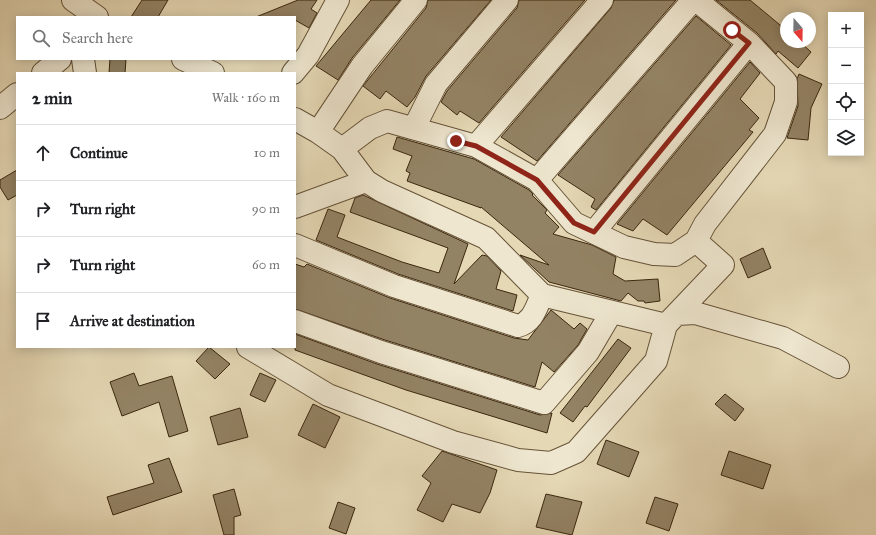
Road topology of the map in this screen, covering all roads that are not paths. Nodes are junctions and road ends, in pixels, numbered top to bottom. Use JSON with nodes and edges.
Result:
{"nodes":[{"id":1,"x":338,"y":0,"type":"edge"},
{"id":2,"x":416,"y":0,"type":"edge"},
{"id":3,"x":507,"y":0,"type":"edge"},
{"id":4,"x":602,"y":0,"type":"edge"},
{"id":5,"x":694,"y":0,"type":"edge"},
{"id":6,"x":75,"y":6,"type":"edge"},
{"id":7,"x":95,"y":16,"type":"edge"},
{"id":8,"x":749,"y":43,"type":"junction"},
{"id":9,"x":59,"y":60,"type":"edge"},
{"id":10,"x":83,"y":60,"type":"edge"},
{"id":11,"x":185,"y":64,"type":"edge"},
{"id":12,"x":44,"y":72,"type":"edge"},
{"id":13,"x":85,"y":72,"type":"edge"},
{"id":14,"x":210,"y":72,"type":"edge"},
{"id":15,"x":294,"y":72,"type":"edge"},
{"id":16,"x":16,"y":95,"type":"edge"},
{"id":17,"x":0,"y":108,"type":"edge"},
{"id":18,"x":296,"y":120,"type":"edge"},
{"id":19,"x":414,"y":128,"type":"junction"},
{"id":20,"x":318,"y":132,"type":"junction"},
{"id":21,"x":476,"y":146,"type":"junction"},
{"id":22,"x":342,"y":149,"type":"junction"},
{"id":23,"x":537,"y":180,"type":"junction"},
{"id":24,"x":366,"y":181,"type":"junction"},
{"id":25,"x":296,"y":207,"type":"edge"},
{"id":26,"x":594,"y":232,"type":"junction"},
{"id":27,"x":696,"y":241,"type":"junction"},
{"id":28,"x":296,"y":245,"type":"edge"},
{"id":29,"x":542,"y":295,"type":"junction"},
{"id":30,"x":611,"y":313,"type":"junction"},
{"id":31,"x":672,"y":320,"type":"junction"},
{"id":32,"x":296,"y":321,"type":"edge"},
{"id":33,"x":250,"y":348,"type":"edge"},
{"id":34,"x":838,"y":367,"type":"dead end"}],
"edges":[{"from":1,"to":15,"type":"street"},
{"from":2,"to":20,"type":"street"},
{"from":3,"to":19,"type":"street"},
{"from":4,"to":21,"type":"street"},
{"from":5,"to":8,"type":"street"},
{"from":5,"to":23,"type":"street"},
{"from":6,"to":7,"type":"street"},
{"from":8,"to":26,"type":"street"},
{"from":8,"to":27,"type":"street"},
{"from":9,"to":12,"type":"street"},
{"from":10,"to":13,"type":"street"},
{"from":11,"to":14,"type":"street"},
{"from":16,"to":17,"type":"street"},
{"from":18,"to":20,"type":"street"},
{"from":19,"to":21,"type":"street"},
{"from":19,"to":22,"type":"street"},
{"from":20,"to":22,"type":"street"},
{"from":21,"to":23,"type":"street"},
{"from":22,"to":24,"type":"street"},
{"from":23,"to":26,"type":"street"},
{"from":24,"to":25,"type":"street"},
{"from":24,"to":29,"type":"street"},
{"from":26,"to":27,"type":"street"},
{"from":27,"to":31,"type":"street"},
{"from":28,"to":29,"type":"street"},
{"from":29,"to":30,"type":"street"},
{"from":30,"to":31,"type":"street"},
{"from":30,"to":32,"type":"street"},
{"from":31,"to":33,"type":"street"},
{"from":31,"to":34,"type":"street"}]}
